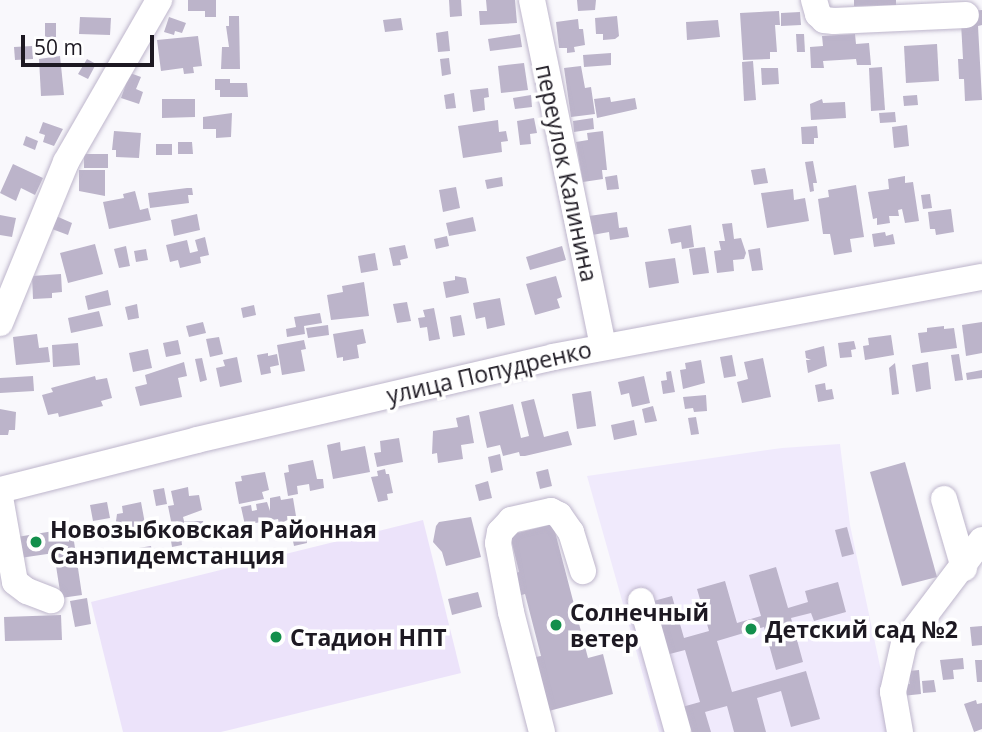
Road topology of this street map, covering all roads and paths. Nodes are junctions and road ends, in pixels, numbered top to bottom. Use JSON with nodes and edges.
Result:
{"nodes":[{"id":1,"x":159,"y":0,"type":"edge"},
{"id":2,"x":532,"y":0,"type":"edge"},
{"id":3,"x":814,"y":0,"type":"edge"},
{"id":4,"x":965,"y":15,"type":"dead end"},
{"id":5,"x":11,"y":259,"type":"edge"},
{"id":6,"x":982,"y":276,"type":"edge"},
{"id":7,"x":0,"y":323,"type":"edge"},
{"id":8,"x":603,"y":346,"type":"junction"},
{"id":9,"x":0,"y":490,"type":"edge"},
{"id":10,"x":0,"y":497,"type":"edge"},
{"id":11,"x":944,"y":499,"type":"dead end"},
{"id":12,"x":982,"y":540,"type":"edge"},
{"id":13,"x":964,"y":568,"type":"junction"},
{"id":14,"x":583,"y":571,"type":"dead end"},
{"id":15,"x":51,"y":600,"type":"dead end"},
{"id":16,"x":641,"y":601,"type":"dead end"},
{"id":17,"x":542,"y":732,"type":"edge"},
{"id":18,"x":678,"y":732,"type":"edge"},
{"id":19,"x":900,"y":732,"type":"edge"}],
"edges":[{"from":1,"to":5,"type":"street"},
{"from":2,"to":8,"type":"street","name":"переулок Калинина"},
{"from":3,"to":4,"type":"street"},
{"from":5,"to":7,"type":"street"},
{"from":6,"to":8,"type":"street","name":"улица Попудренко"},
{"from":8,"to":9,"type":"street","name":"улица Попудренко"},
{"from":10,"to":15,"type":"street"},
{"from":11,"to":13,"type":"street"},
{"from":12,"to":13,"type":"street"},
{"from":13,"to":19,"type":"street"},
{"from":14,"to":17,"type":"street"},
{"from":16,"to":18,"type":"street"}]}
